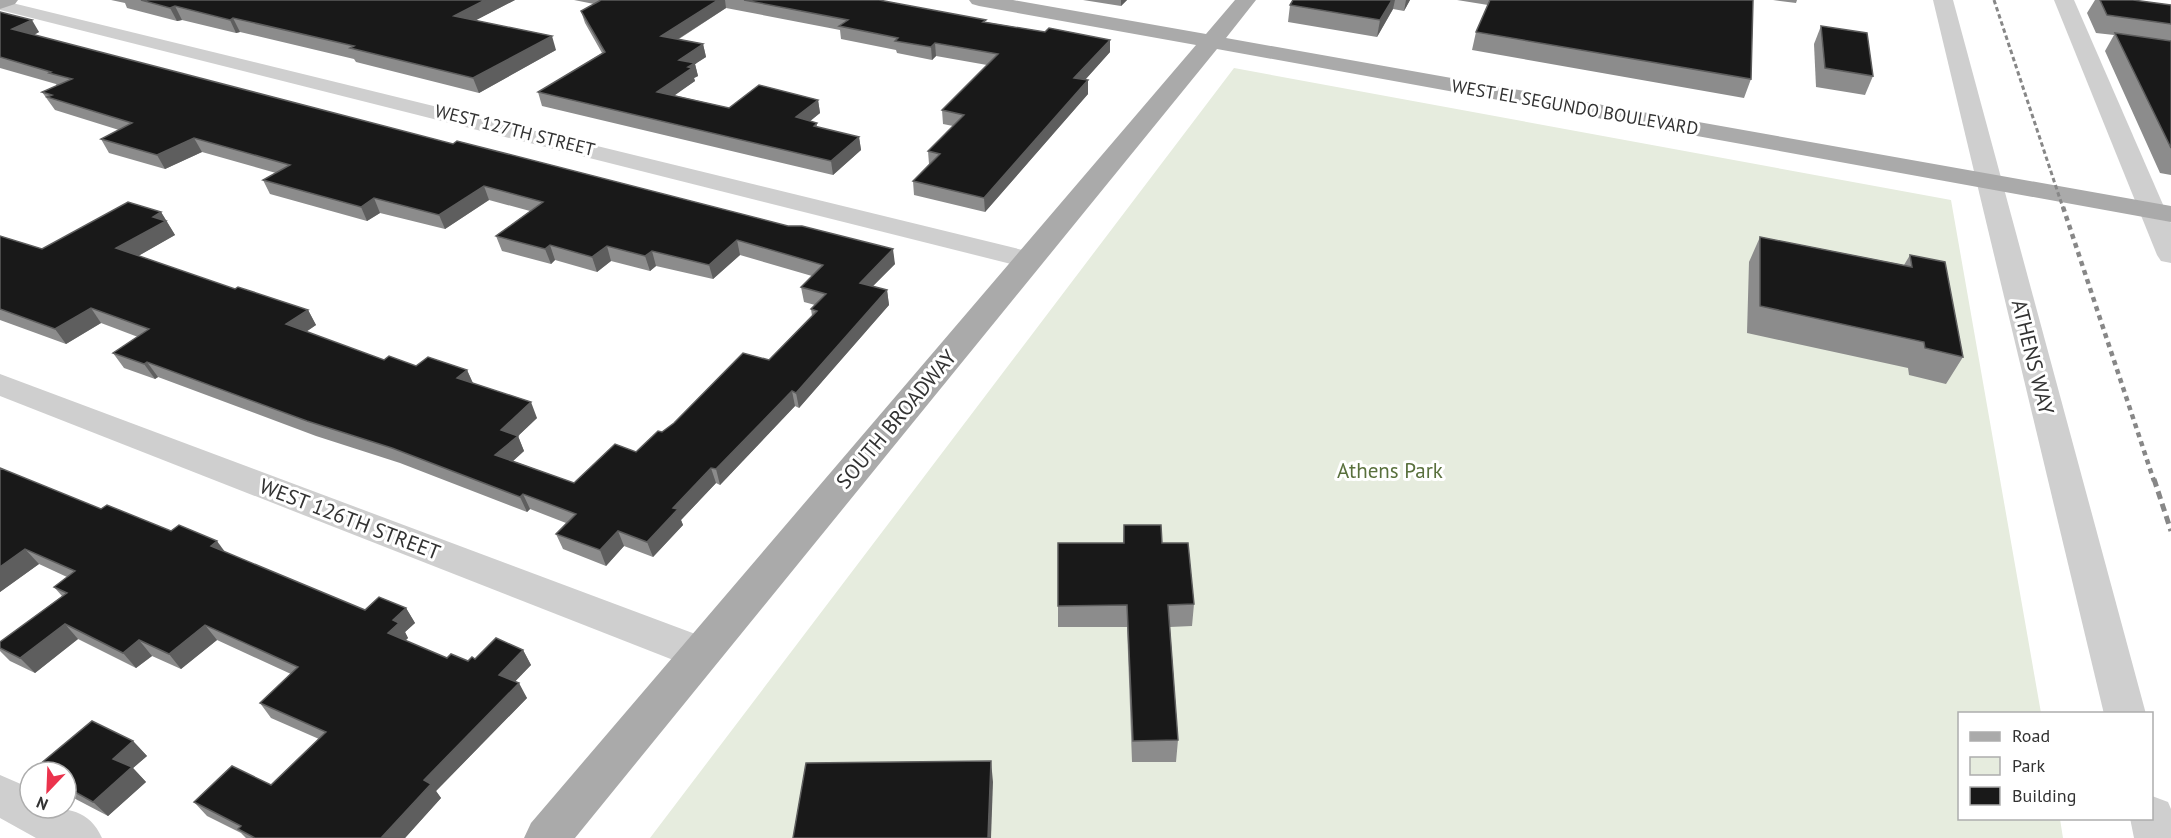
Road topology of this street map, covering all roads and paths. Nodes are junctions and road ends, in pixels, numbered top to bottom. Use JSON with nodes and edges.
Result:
{"nodes":[{"id":1,"x":8,"y":0,"type":"edge"},
{"id":2,"x":979,"y":0,"type":"edge"},
{"id":3,"x":1246,"y":0,"type":"edge"},
{"id":4,"x":1943,"y":0,"type":"edge"},
{"id":5,"x":2064,"y":0,"type":"edge"},
{"id":6,"x":0,"y":3,"type":"edge"},
{"id":7,"x":1212,"y":42,"type":"junction"},
{"id":8,"x":1988,"y":182,"type":"junction"},
{"id":9,"x":2162,"y":213,"type":"edge"},
{"id":10,"x":2171,"y":255,"type":"edge"},
{"id":11,"x":1029,"y":260,"type":"junction"},
{"id":12,"x":0,"y":384,"type":"edge"},
{"id":13,"x":700,"y":653,"type":"junction"},
{"id":14,"x":2124,"y":712,"type":"edge"},
{"id":15,"x":0,"y":795,"type":"edge"},
{"id":16,"x":2152,"y":820,"type":"edge"},
{"id":17,"x":79,"y":838,"type":"edge"},
{"id":18,"x":547,"y":838,"type":"edge"},
{"id":19,"x":2157,"y":838,"type":"edge"}],
"edges":[{"from":1,"to":6,"type":"main road"},
{"from":2,"to":7,"type":"main road","name":"WEST EL SEGUNDO BOULEVARD"},
{"from":3,"to":7,"type":"main road","name":"SOUTH BROADWAY"},
{"from":4,"to":8,"type":"street","name":"ATHENS WAY"},
{"from":5,"to":9,"type":"street"},
{"from":6,"to":11,"type":"street","name":"WEST 127TH STREET"},
{"from":7,"to":8,"type":"main road","name":"WEST EL SEGUNDO BOULEVARD"},
{"from":7,"to":11,"type":"main road","name":"SOUTH BROADWAY"},
{"from":8,"to":9,"type":"main road","name":"WEST EL SEGUNDO BOULEVARD"},
{"from":8,"to":14,"type":"street","name":"ATHENS WAY"},
{"from":9,"to":10,"type":"street"},
{"from":11,"to":13,"type":"main road","name":"SOUTH BROADWAY"},
{"from":12,"to":13,"type":"street","name":"WEST 126TH STREET"},
{"from":13,"to":18,"type":"main road","name":"SOUTH BROADWAY"},
{"from":15,"to":17,"type":"street"},
{"from":16,"to":19,"type":"street"}]}
